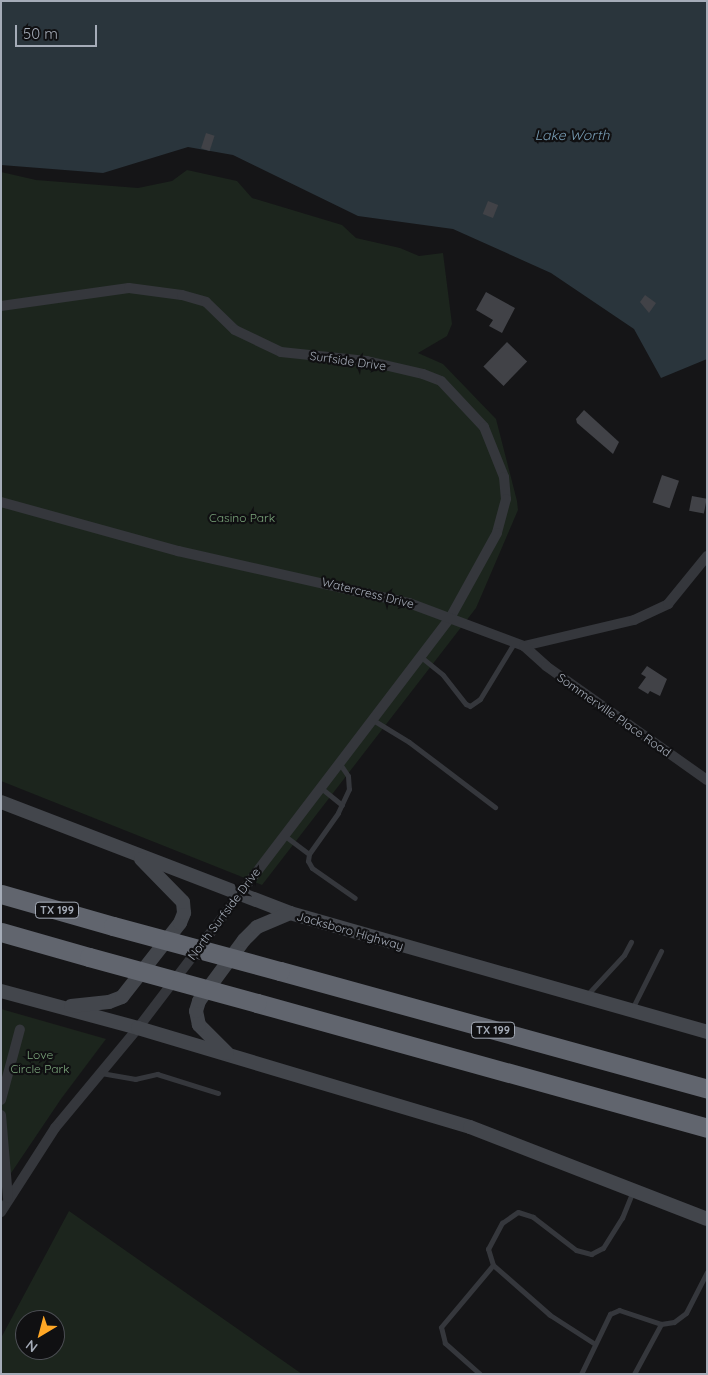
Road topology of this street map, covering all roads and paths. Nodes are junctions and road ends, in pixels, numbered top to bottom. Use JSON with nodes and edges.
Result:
{"nodes":[{"id":1,"x":1,"y":306,"type":"edge"},
{"id":2,"x":1,"y":502,"type":"edge"},
{"id":3,"x":707,"y":556,"type":"edge"},
{"id":4,"x":450,"y":618,"type":"junction"},
{"id":5,"x":514,"y":643,"type":"junction"},
{"id":6,"x":524,"y":646,"type":"junction"},
{"id":7,"x":421,"y":657,"type":"junction"},
{"id":8,"x":373,"y":720,"type":"junction"},
{"id":9,"x":340,"y":764,"type":"junction"},
{"id":10,"x":707,"y":780,"type":"edge"},
{"id":11,"x":321,"y":788,"type":"junction"},
{"id":12,"x":1,"y":802,"type":"edge"},
{"id":13,"x":342,"y":805,"type":"junction"},
{"id":14,"x":494,"y":807,"type":"dead end"},
{"id":15,"x":285,"y":836,"type":"junction"},
{"id":16,"x":136,"y":854,"type":"junction"},
{"id":17,"x":309,"y":854,"type":"junction"},
{"id":18,"x":1,"y":894,"type":"edge"},
{"id":19,"x":238,"y":894,"type":"junction"},
{"id":20,"x":355,"y":898,"type":"dead end"},
{"id":21,"x":290,"y":913,"type":"junction"},
{"id":22,"x":1,"y":932,"type":"edge"},
{"id":23,"x":631,"y":942,"type":"dead end"},
{"id":24,"x":661,"y":951,"type":"dead end"},
{"id":25,"x":1,"y":990,"type":"edge"},
{"id":26,"x":586,"y":996,"type":"junction"},
{"id":27,"x":62,"y":1007,"type":"junction"},
{"id":28,"x":632,"y":1009,"type":"junction"},
{"id":29,"x":138,"y":1028,"type":"junction"},
{"id":30,"x":20,"y":1029,"type":"dead end"},
{"id":31,"x":707,"y":1032,"type":"edge"},
{"id":32,"x":230,"y":1057,"type":"junction"},
{"id":33,"x":101,"y":1073,"type":"junction"},
{"id":34,"x":707,"y":1089,"type":"edge"},
{"id":35,"x":218,"y":1093,"type":"dead end"},
{"id":36,"x":1,"y":1100,"type":"edge"},
{"id":37,"x":1,"y":1114,"type":"edge"},
{"id":38,"x":707,"y":1128,"type":"edge"},
{"id":39,"x":633,"y":1189,"type":"junction"},
{"id":40,"x":8,"y":1198,"type":"junction"},
{"id":41,"x":1,"y":1212,"type":"edge"},
{"id":42,"x":707,"y":1219,"type":"edge"},
{"id":43,"x":493,"y":1265,"type":"junction"},
{"id":44,"x":707,"y":1272,"type":"edge"},
{"id":45,"x":661,"y":1324,"type":"junction"},
{"id":46,"x":595,"y":1344,"type":"junction"},
{"id":47,"x":480,"y":1374,"type":"edge"},
{"id":48,"x":581,"y":1374,"type":"edge"},
{"id":49,"x":634,"y":1374,"type":"edge"}],
"edges":[{"from":1,"to":4,"type":"street","name":"Surfside Drive"},
{"from":2,"to":4,"type":"street","name":"Watercress Drive"},
{"from":3,"to":6,"type":"street","name":"Watercress Drive"},
{"from":4,"to":5,"type":"street","name":"Watercress Drive"},
{"from":4,"to":7,"type":"street","name":"North Surfside Drive"},
{"from":5,"to":6,"type":"street","name":"Watercress Drive"},
{"from":5,"to":7,"type":"lane"},
{"from":6,"to":10,"type":"street","name":"Sommerville Place Road"},
{"from":7,"to":8,"type":"street","name":"North Surfside Drive"},
{"from":8,"to":9,"type":"street","name":"North Surfside Drive"},
{"from":8,"to":14,"type":"lane"},
{"from":9,"to":11,"type":"street","name":"North Surfside Drive"},
{"from":9,"to":13,"type":"lane"},
{"from":11,"to":13,"type":"lane"},
{"from":11,"to":15,"type":"street","name":"North Surfside Drive"},
{"from":12,"to":16,"type":"main road","name":"Jacksboro Highway"},
{"from":13,"to":17,"type":"lane"},
{"from":15,"to":17,"type":"lane"},
{"from":15,"to":19,"type":"street","name":"North Surfside Drive"},
{"from":16,"to":19,"type":"main road","name":"Jacksboro Highway"},
{"from":16,"to":27,"type":"main road"},
{"from":17,"to":20,"type":"lane"},
{"from":18,"to":34,"type":"highway","number":"TX 199","bridge":true},
{"from":19,"to":21,"type":"main road","name":"Jacksboro Highway"},
{"from":19,"to":29,"type":"street","name":"North Surfside Drive"},
{"from":21,"to":26,"type":"main road","name":"Jacksboro Highway"},
{"from":21,"to":32,"type":"main road"},
{"from":22,"to":38,"type":"highway","bridge":true},
{"from":23,"to":26,"type":"lane"},
{"from":24,"to":28,"type":"lane"},
{"from":25,"to":27,"type":"main road"},
{"from":26,"to":28,"type":"main road","name":"Jacksboro Highway"},
{"from":27,"to":29,"type":"main road"},
{"from":28,"to":31,"type":"main road","name":"Jacksboro Highway"},
{"from":29,"to":32,"type":"main road"},
{"from":29,"to":33,"type":"street","name":"North Surfside Drive"},
{"from":30,"to":36,"type":"street"},
{"from":32,"to":39,"type":"main road"},
{"from":33,"to":35,"type":"lane"},
{"from":33,"to":40,"type":"street","name":"North Surfside Drive"},
{"from":37,"to":40,"type":"street"},
{"from":39,"to":42,"type":"main road"},
{"from":39,"to":43,"type":"lane"},
{"from":40,"to":41,"type":"street","name":"North Surfside Drive"},
{"from":43,"to":46,"type":"lane"},
{"from":43,"to":47,"type":"lane"},
{"from":44,"to":45,"type":"lane"},
{"from":45,"to":46,"type":"lane"},
{"from":45,"to":49,"type":"lane"},
{"from":46,"to":48,"type":"lane"}]}
